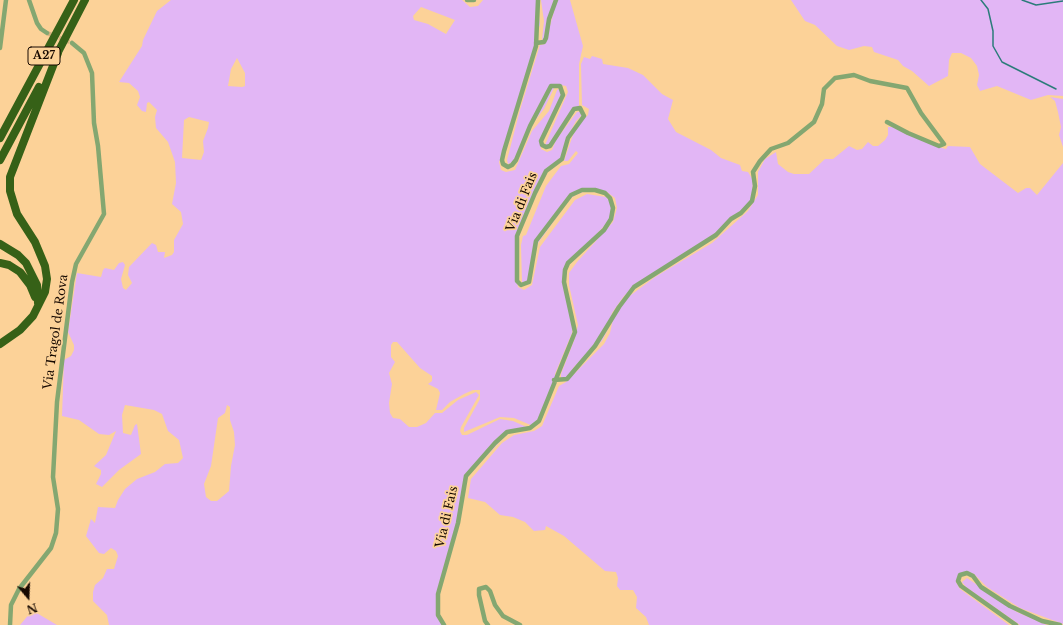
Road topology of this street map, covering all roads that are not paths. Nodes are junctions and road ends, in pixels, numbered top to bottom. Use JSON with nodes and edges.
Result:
{"nodes":[{"id":1,"x":6,"y":0,"type":"edge"},
{"id":2,"x":29,"y":0,"type":"edge"},
{"id":3,"x":74,"y":0,"type":"edge"},
{"id":4,"x":85,"y":0,"type":"edge"},
{"id":5,"x":467,"y":0,"type":"edge"},
{"id":6,"x":474,"y":0,"type":"edge"},
{"id":7,"x":538,"y":0,"type":"edge"},
{"id":8,"x":556,"y":0,"type":"edge"},
{"id":9,"x":47,"y":32,"type":"tunnel mouth"},
{"id":10,"x":72,"y":43,"type":"tunnel mouth"},
{"id":11,"x":536,"y":43,"type":"junction"},
{"id":12,"x":0,"y":48,"type":"edge"},
{"id":13,"x":58,"y":53,"type":"junction"},
{"id":14,"x":887,"y":122,"type":"dead end"},
{"id":15,"x":0,"y":138,"type":"edge"},
{"id":16,"x":0,"y":160,"type":"edge"},
{"id":17,"x":0,"y":244,"type":"edge"},
{"id":18,"x":0,"y":263,"type":"edge"},
{"id":19,"x":38,"y":308,"type":"junction"},
{"id":20,"x":0,"y":344,"type":"edge"},
{"id":21,"x":554,"y":380,"type":"junction"},
{"id":22,"x":10,"y":625,"type":"edge"},
{"id":23,"x":444,"y":625,"type":"edge"},
{"id":24,"x":488,"y":625,"type":"edge"},
{"id":25,"x":520,"y":625,"type":"edge"},
{"id":26,"x":1016,"y":625,"type":"edge"},
{"id":27,"x":1060,"y":625,"type":"edge"}],
"edges":[{"from":1,"to":12,"type":"street"},
{"from":2,"to":9,"type":"street"},
{"from":3,"to":15,"type":"highway","number":"A27"},
{"from":4,"to":13,"type":"highway","number":"A27"},
{"from":5,"to":6,"type":"street"},
{"from":7,"to":11,"type":"street","name":"Via di Fais"},
{"from":8,"to":11,"type":"street"},
{"from":10,"to":22,"type":"street","name":"Via Tragol de Rova"},
{"from":11,"to":21,"type":"street","name":"Via di Fais"},
{"from":13,"to":16,"type":"highway","number":"A27"},
{"from":13,"to":19,"type":"highway","number":"A27"},
{"from":14,"to":21,"type":"street"},
{"from":17,"to":19,"type":"highway"},
{"from":18,"to":19,"type":"highway"},
{"from":19,"to":20,"type":"highway","number":"A27"},
{"from":21,"to":23,"type":"street","name":"Via di Fais"},
{"from":24,"to":25,"type":"street"},
{"from":26,"to":27,"type":"street"}]}
